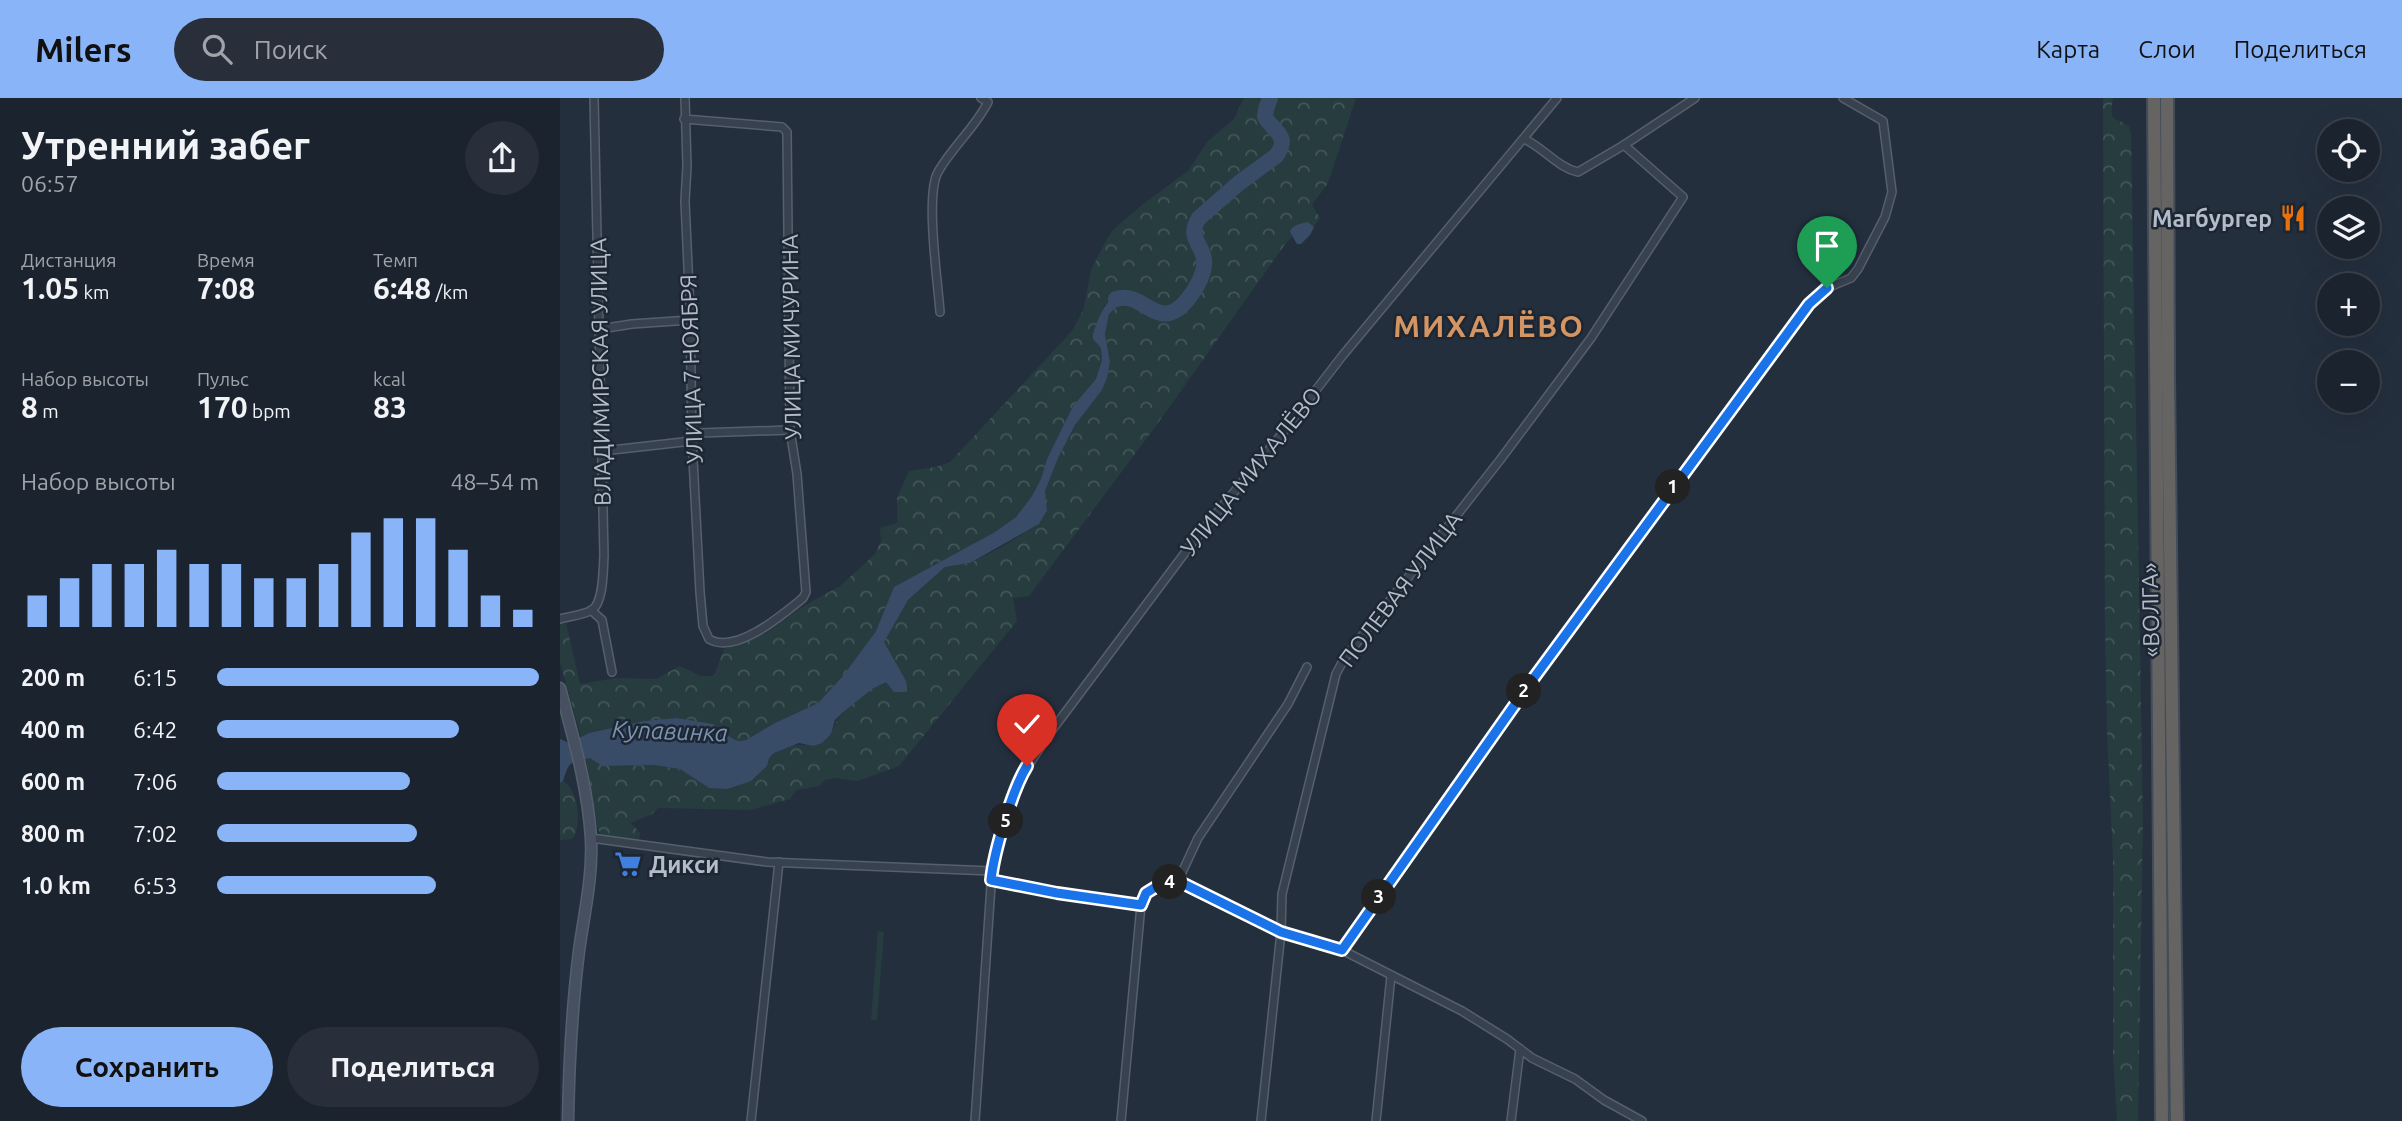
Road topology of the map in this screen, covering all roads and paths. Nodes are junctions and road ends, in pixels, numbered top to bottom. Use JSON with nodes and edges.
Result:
{"nodes":[{"id":1,"x":594,"y":98,"type":"edge"},
{"id":2,"x":685,"y":98,"type":"edge"},
{"id":3,"x":981,"y":98,"type":"edge"},
{"id":4,"x":1557,"y":98,"type":"edge"},
{"id":5,"x":1695,"y":98,"type":"edge"},
{"id":6,"x":1843,"y":98,"type":"edge"},
{"id":7,"x":2154,"y":98,"type":"edge"},
{"id":8,"x":2167,"y":98,"type":"edge"},
{"id":9,"x":684,"y":119,"type":"junction"},
{"id":10,"x":1524,"y":139,"type":"junction"},
{"id":11,"x":1624,"y":145,"type":"junction"},
{"id":12,"x":940,"y":312,"type":"dead end"},
{"id":13,"x":690,"y":320,"type":"junction"},
{"id":14,"x":600,"y":329,"type":"junction"},
{"id":15,"x":790,"y":430,"type":"junction"},
{"id":16,"x":692,"y":440,"type":"junction"},
{"id":17,"x":603,"y":451,"type":"junction"},
{"id":18,"x":591,"y":610,"type":"junction"},
{"id":19,"x":560,"y":619,"type":"edge"},
{"id":20,"x":709,"y":639,"type":"joint"},
{"id":21,"x":1307,"y":667,"type":"dead end"},
{"id":22,"x":612,"y":671,"type":"dead end"},
{"id":23,"x":560,"y":688,"type":"edge"},
{"id":24,"x":591,"y":838,"type":"junction"},
{"id":25,"x":779,"y":862,"type":"junction"},
{"id":26,"x":992,"y":871,"type":"junction"},
{"id":27,"x":991,"y":880,"type":"junction"},
{"id":28,"x":1178,"y":881,"type":"junction"},
{"id":29,"x":1141,"y":905,"type":"junction"},
{"id":30,"x":1281,"y":932,"type":"junction"},
{"id":31,"x":1342,"y":950,"type":"junction"},
{"id":32,"x":1391,"y":976,"type":"junction"},
{"id":33,"x":1520,"y":1049,"type":"junction"},
{"id":34,"x":569,"y":1121,"type":"edge"},
{"id":35,"x":751,"y":1121,"type":"edge"},
{"id":36,"x":975,"y":1121,"type":"edge"},
{"id":37,"x":1121,"y":1121,"type":"edge"},
{"id":38,"x":1261,"y":1121,"type":"edge"},
{"id":39,"x":1376,"y":1121,"type":"edge"},
{"id":40,"x":1511,"y":1121,"type":"edge"},
{"id":41,"x":1642,"y":1121,"type":"edge"},
{"id":42,"x":2162,"y":1121,"type":"edge"},
{"id":43,"x":2177,"y":1121,"type":"edge"}],
"edges":[{"from":1,"to":14,"type":"street","name":"ВЛАДИМИРСКАЯ УЛИЦА"},
{"from":2,"to":9,"type":"street","name":"УЛИЦА 7 НОЯБРЯ"},
{"from":3,"to":12,"type":"street"},
{"from":4,"to":10,"type":"street","name":"УЛИЦА МИХАЛЁВО"},
{"from":5,"to":11,"type":"street"},
{"from":6,"to":31,"type":"street"},
{"from":7,"to":42,"type":"highway","name":"«ВОЛГА»"},
{"from":8,"to":43,"type":"highway","name":"«ВОЛГА»"},
{"from":9,"to":13,"type":"street","name":"УЛИЦА 7 НОЯБРЯ"},
{"from":9,"to":15,"type":"street","name":"УЛИЦА МИЧУРИНА"},
{"from":10,"to":11,"type":"street"},
{"from":10,"to":26,"type":"street","name":"УЛИЦА МИХАЛЁВО"},
{"from":11,"to":30,"type":"street","name":"ПОЛЕВАЯ УЛИЦА"},
{"from":13,"to":14,"type":"street"},
{"from":13,"to":16,"type":"street","name":"УЛИЦА 7 НОЯБРЯ"},
{"from":14,"to":17,"type":"street","name":"ВЛАДИМИРСКАЯ УЛИЦА"},
{"from":15,"to":16,"type":"street"},
{"from":15,"to":20,"type":"street","name":"УЛИЦА МИЧУРИНА"},
{"from":16,"to":17,"type":"street"},
{"from":16,"to":20,"type":"street","name":"УЛИЦА 7 НОЯБРЯ"},
{"from":17,"to":18,"type":"street","name":"ВЛАДИМИРСКАЯ УЛИЦА"},
{"from":18,"to":19,"type":"street"},
{"from":18,"to":22,"type":"street"},
{"from":21,"to":28,"type":"street"},
{"from":23,"to":24,"type":"main road"},
{"from":24,"to":25,"type":"street"},
{"from":24,"to":34,"type":"main road"},
{"from":25,"to":26,"type":"street"},
{"from":25,"to":35,"type":"street"},
{"from":26,"to":27,"type":"street","name":"УЛИЦА МИХАЛЁВО"},
{"from":27,"to":29,"type":"street"},
{"from":27,"to":36,"type":"street","name":"УЛИЦА МИХАЛЁВО"},
{"from":28,"to":29,"type":"street"},
{"from":28,"to":30,"type":"street"},
{"from":29,"to":37,"type":"street"},
{"from":30,"to":31,"type":"street"},
{"from":30,"to":38,"type":"street","name":"ПОЛЕВАЯ УЛИЦА"},
{"from":31,"to":32,"type":"street"},
{"from":32,"to":33,"type":"street"},
{"from":32,"to":39,"type":"street"},
{"from":33,"to":40,"type":"street"},
{"from":33,"to":41,"type":"street"}]}
